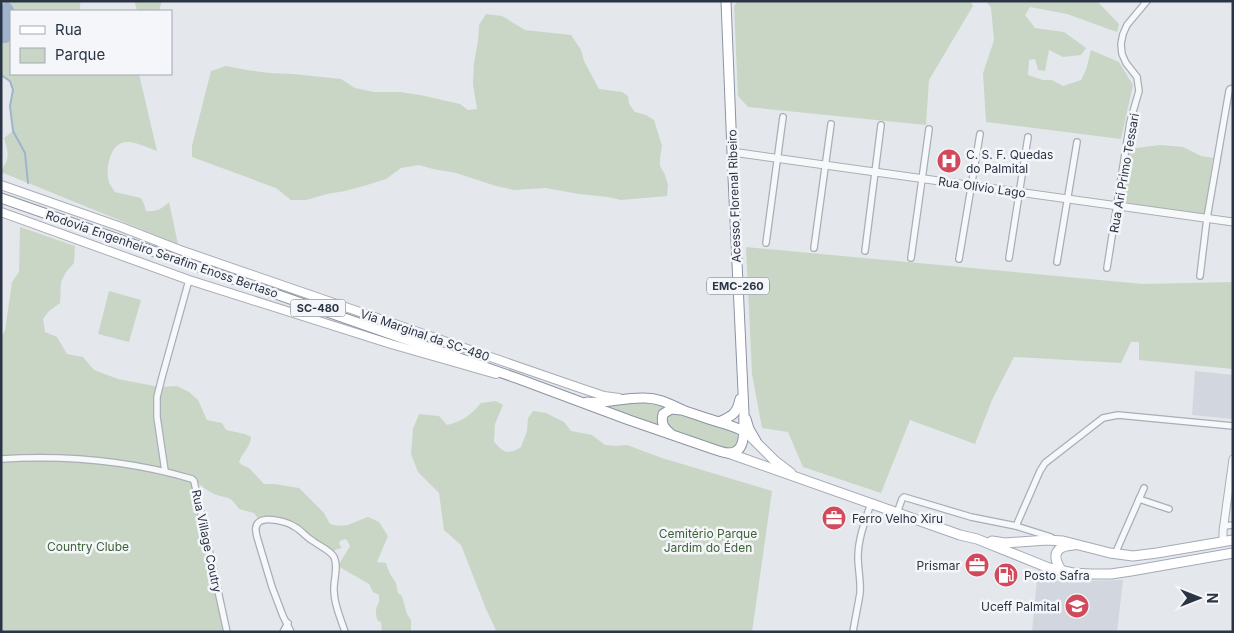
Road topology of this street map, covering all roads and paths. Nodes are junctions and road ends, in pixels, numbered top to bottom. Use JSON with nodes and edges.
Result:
{"nodes":[{"id":1,"x":726,"y":1,"type":"edge"},
{"id":2,"x":1147,"y":1,"type":"edge"},
{"id":3,"x":1232,"y":88,"type":"edge"},
{"id":4,"x":783,"y":117,"type":"dead end"},
{"id":5,"x":831,"y":124,"type":"dead end"},
{"id":6,"x":881,"y":125,"type":"dead end"},
{"id":7,"x":929,"y":129,"type":"dead end"},
{"id":8,"x":980,"y":134,"type":"dead end"},
{"id":9,"x":1028,"y":137,"type":"dead end"},
{"id":10,"x":1077,"y":142,"type":"dead end"},
{"id":11,"x":732,"y":152,"type":"junction"},
{"id":12,"x":777,"y":159,"type":"junction"},
{"id":13,"x":825,"y":165,"type":"junction"},
{"id":14,"x":875,"y":172,"type":"junction"},
{"id":15,"x":922,"y":179,"type":"junction"},
{"id":16,"x":1,"y":186,"type":"edge"},
{"id":17,"x":971,"y":186,"type":"junction"},
{"id":18,"x":1019,"y":193,"type":"junction"},
{"id":19,"x":1,"y":198,"type":"edge"},
{"id":20,"x":1068,"y":199,"type":"junction"},
{"id":21,"x":1118,"y":206,"type":"junction"},
{"id":22,"x":1,"y":212,"type":"edge"},
{"id":23,"x":1207,"y":218,"type":"junction"},
{"id":24,"x":1233,"y":222,"type":"edge"},
{"id":25,"x":766,"y":243,"type":"dead end"},
{"id":26,"x":814,"y":248,"type":"dead end"},
{"id":27,"x":865,"y":251,"type":"dead end"},
{"id":28,"x":911,"y":258,"type":"dead end"},
{"id":29,"x":1008,"y":258,"type":"dead end"},
{"id":30,"x":959,"y":259,"type":"dead end"},
{"id":31,"x":1057,"y":262,"type":"dead end"},
{"id":32,"x":1108,"y":268,"type":"dead end"},
{"id":33,"x":1200,"y":276,"type":"dead end"},
{"id":34,"x":189,"y":280,"type":"junction"},
{"id":35,"x":520,"y":378,"type":"junction"},
{"id":36,"x":742,"y":391,"type":"junction"},
{"id":37,"x":623,"y":399,"type":"junction"},
{"id":38,"x":577,"y":401,"type":"junction"},
{"id":39,"x":685,"y":411,"type":"junction"},
{"id":40,"x":744,"y":413,"type":"junction"},
{"id":41,"x":718,"y":423,"type":"junction"},
{"id":42,"x":1233,"y":426,"type":"edge"},
{"id":43,"x":743,"y":431,"type":"junction"},
{"id":44,"x":670,"y":434,"type":"junction"},
{"id":45,"x":756,"y":441,"type":"junction"},
{"id":46,"x":728,"y":453,"type":"junction"},
{"id":47,"x":1,"y":459,"type":"edge"},
{"id":48,"x":1233,"y":459,"type":"edge"},
{"id":49,"x":165,"y":471,"type":"junction"},
{"id":50,"x":802,"y":480,"type":"junction"},
{"id":51,"x":1144,"y":488,"type":"dead end"},
{"id":52,"x":1139,"y":499,"type":"junction"},
{"id":53,"x":871,"y":504,"type":"junction"},
{"id":54,"x":1169,"y":509,"type":"dead end"},
{"id":55,"x":897,"y":512,"type":"junction"},
{"id":56,"x":1233,"y":525,"type":"edge"},
{"id":57,"x":1016,"y":526,"type":"junction"},
{"id":58,"x":1224,"y":526,"type":"junction"},
{"id":59,"x":977,"y":540,"type":"junction"},
{"id":60,"x":1233,"y":540,"type":"edge"},
{"id":61,"x":1063,"y":541,"type":"junction"},
{"id":62,"x":1223,"y":541,"type":"junction"},
{"id":63,"x":1077,"y":545,"type":"junction"},
{"id":64,"x":1233,"y":553,"type":"edge"},
{"id":65,"x":1115,"y":554,"type":"junction"},
{"id":66,"x":1061,"y":570,"type":"junction"},
{"id":67,"x":288,"y":624,"type":"junction"},
{"id":68,"x":227,"y":632,"type":"edge"},
{"id":69,"x":283,"y":632,"type":"edge"},
{"id":70,"x":291,"y":632,"type":"edge"},
{"id":71,"x":345,"y":632,"type":"edge"},
{"id":72,"x":853,"y":632,"type":"edge"}],
"edges":[{"from":1,"to":11,"type":"main road","name":"Acesso Florenal Ribeiro","number":"EMC-260"},
{"from":2,"to":21,"type":"street","name":"Rua Ari Primo Tessari"},
{"from":3,"to":23,"type":"street"},
{"from":4,"to":12,"type":"street"},
{"from":5,"to":13,"type":"street"},
{"from":6,"to":14,"type":"street"},
{"from":7,"to":15,"type":"street"},
{"from":8,"to":17,"type":"street"},
{"from":9,"to":18,"type":"street"},
{"from":10,"to":20,"type":"street"},
{"from":11,"to":12,"type":"street","name":"Rua Olívio Lago"},
{"from":11,"to":36,"type":"main road","name":"Acesso Florenal Ribeiro","number":"EMC-260"},
{"from":12,"to":13,"type":"street","name":"Rua Olívio Lago"},
{"from":12,"to":25,"type":"street"},
{"from":13,"to":14,"type":"street","name":"Rua Olívio Lago"},
{"from":13,"to":26,"type":"street"},
{"from":14,"to":15,"type":"street","name":"Rua Olívio Lago"},
{"from":14,"to":27,"type":"street"},
{"from":15,"to":17,"type":"street","name":"Rua Olívio Lago"},
{"from":15,"to":28,"type":"street"},
{"from":16,"to":37,"type":"main road","name":"Via Marginal da SC-480"},
{"from":17,"to":18,"type":"street","name":"Rua Olívio Lago"},
{"from":17,"to":30,"type":"street"},
{"from":18,"to":20,"type":"street","name":"Rua Olívio Lago"},
{"from":18,"to":29,"type":"street"},
{"from":19,"to":35,"type":"main road","name":"Rodovia Engenheiro Serafim Enoss Bertaso","number":"SC-480"},
{"from":20,"to":21,"type":"street","name":"Rua Olívio Lago"},
{"from":20,"to":31,"type":"street"},
{"from":21,"to":23,"type":"street","name":"Rua Olívio Lago"},
{"from":21,"to":32,"type":"street","name":"Rua Ari Primo Tessari"},
{"from":22,"to":34,"type":"main road","name":"Via Marginal da SC-480"},
{"from":23,"to":24,"type":"street","name":"Rua Olívio Lago"},
{"from":23,"to":33,"type":"street"},
{"from":34,"to":35,"type":"main road","name":"Via Marginal da SC-480"},
{"from":34,"to":49,"type":"street"},
{"from":35,"to":38,"type":"main road","name":"Rodovia Engenheiro Serafim Enoss Bertaso","number":"SC-480"},
{"from":36,"to":40,"type":"main road","name":"Acesso Florenal Ribeiro","number":"EMC-260"},
{"from":36,"to":41,"type":"main road","name":"Acesso Florenal Ribeiro","number":"EMC-260"},
{"from":37,"to":38,"type":"main road","name":"Rodovia Engenheiro Serafim Enoss Bertaso","number":"SC-480"},
{"from":37,"to":39,"type":"main road","name":"Rodovia Engenheiro Serafim Enoss Bertaso","number":"SC-480"},
{"from":38,"to":44,"type":"main road","name":"Rodovia Engenheiro Serafim Enoss Bertaso","number":"SC-480"},
{"from":39,"to":41,"type":"main road","name":"Rodovia Engenheiro Serafim Enoss Bertaso","number":"SC-480"},
{"from":39,"to":44,"type":"main road"},
{"from":40,"to":43,"type":"main road","name":"Acesso Florenal Ribeiro","number":"EMC-260"},
{"from":40,"to":45,"type":"main road"},
{"from":41,"to":43,"type":"main road","number":"SC-480"},
{"from":42,"to":57,"type":"street"},
{"from":43,"to":45,"type":"main road","name":"Rodovia Engenheiro Serafim Enoss Bertaso","number":"SC-480"},
{"from":43,"to":46,"type":"main road","name":"Acesso Florenal Ribeiro","number":"EMC-260"},
{"from":44,"to":46,"type":"main road","name":"Rodovia Engenheiro Serafim Enoss Bertaso","number":"SC-480"},
{"from":45,"to":50,"type":"main road","name":"Rodovia Engenheiro Serafim Enoss Bertaso","number":"SC-480"},
{"from":46,"to":50,"type":"main road","name":"Rodovia Engenheiro Serafim Enoss Bertaso","number":"SC-480"},
{"from":47,"to":49,"type":"street"},
{"from":48,"to":58,"type":"street"},
{"from":49,"to":68,"type":"street","name":"Rua Village Coutry"},
{"from":50,"to":53,"type":"main road","name":"Rodovia Engenheiro Serafim Enoss Bertaso","number":"SC-480"},
{"from":51,"to":52,"type":"street"},
{"from":52,"to":54,"type":"street"},
{"from":52,"to":65,"type":"street"},
{"from":53,"to":55,"type":"main road","name":"Rodovia Engenheiro Serafim Enoss Bertaso","number":"SC-480"},
{"from":53,"to":72,"type":"street"},
{"from":55,"to":57,"type":"street"},
{"from":55,"to":59,"type":"main road","name":"Rodovia Engenheiro Serafim Enoss Bertaso","number":"SC-480"},
{"from":56,"to":58,"type":"street"},
{"from":57,"to":61,"type":"street"},
{"from":58,"to":62,"type":"street"},
{"from":59,"to":61,"type":"main road","name":"Rodovia Engenheiro Serafim Enoss Bertaso"},
{"from":59,"to":66,"type":"main road","name":"Rodovia Engenheiro Serafim Enoss Bertaso","number":"SC-480"},
{"from":60,"to":62,"type":"main road","name":"Rodovia Engenheiro Serafim Enoss Bertaso"},
{"from":61,"to":63,"type":"main road","name":"Rodovia Engenheiro Serafim Enoss Bertaso"},
{"from":62,"to":65,"type":"main road","name":"Rodovia Engenheiro Serafim Enoss Bertaso"},
{"from":63,"to":65,"type":"main road","name":"Rodovia Engenheiro Serafim Enoss Bertaso"},
{"from":63,"to":66,"type":"main road"},
{"from":64,"to":66,"type":"main road","name":"Rodovia Engenheiro Serafim Enoss Bertaso","number":"SC-480"},
{"from":67,"to":69,"type":"street"},
{"from":67,"to":70,"type":"street"},
{"from":67,"to":71,"type":"street"}]}
